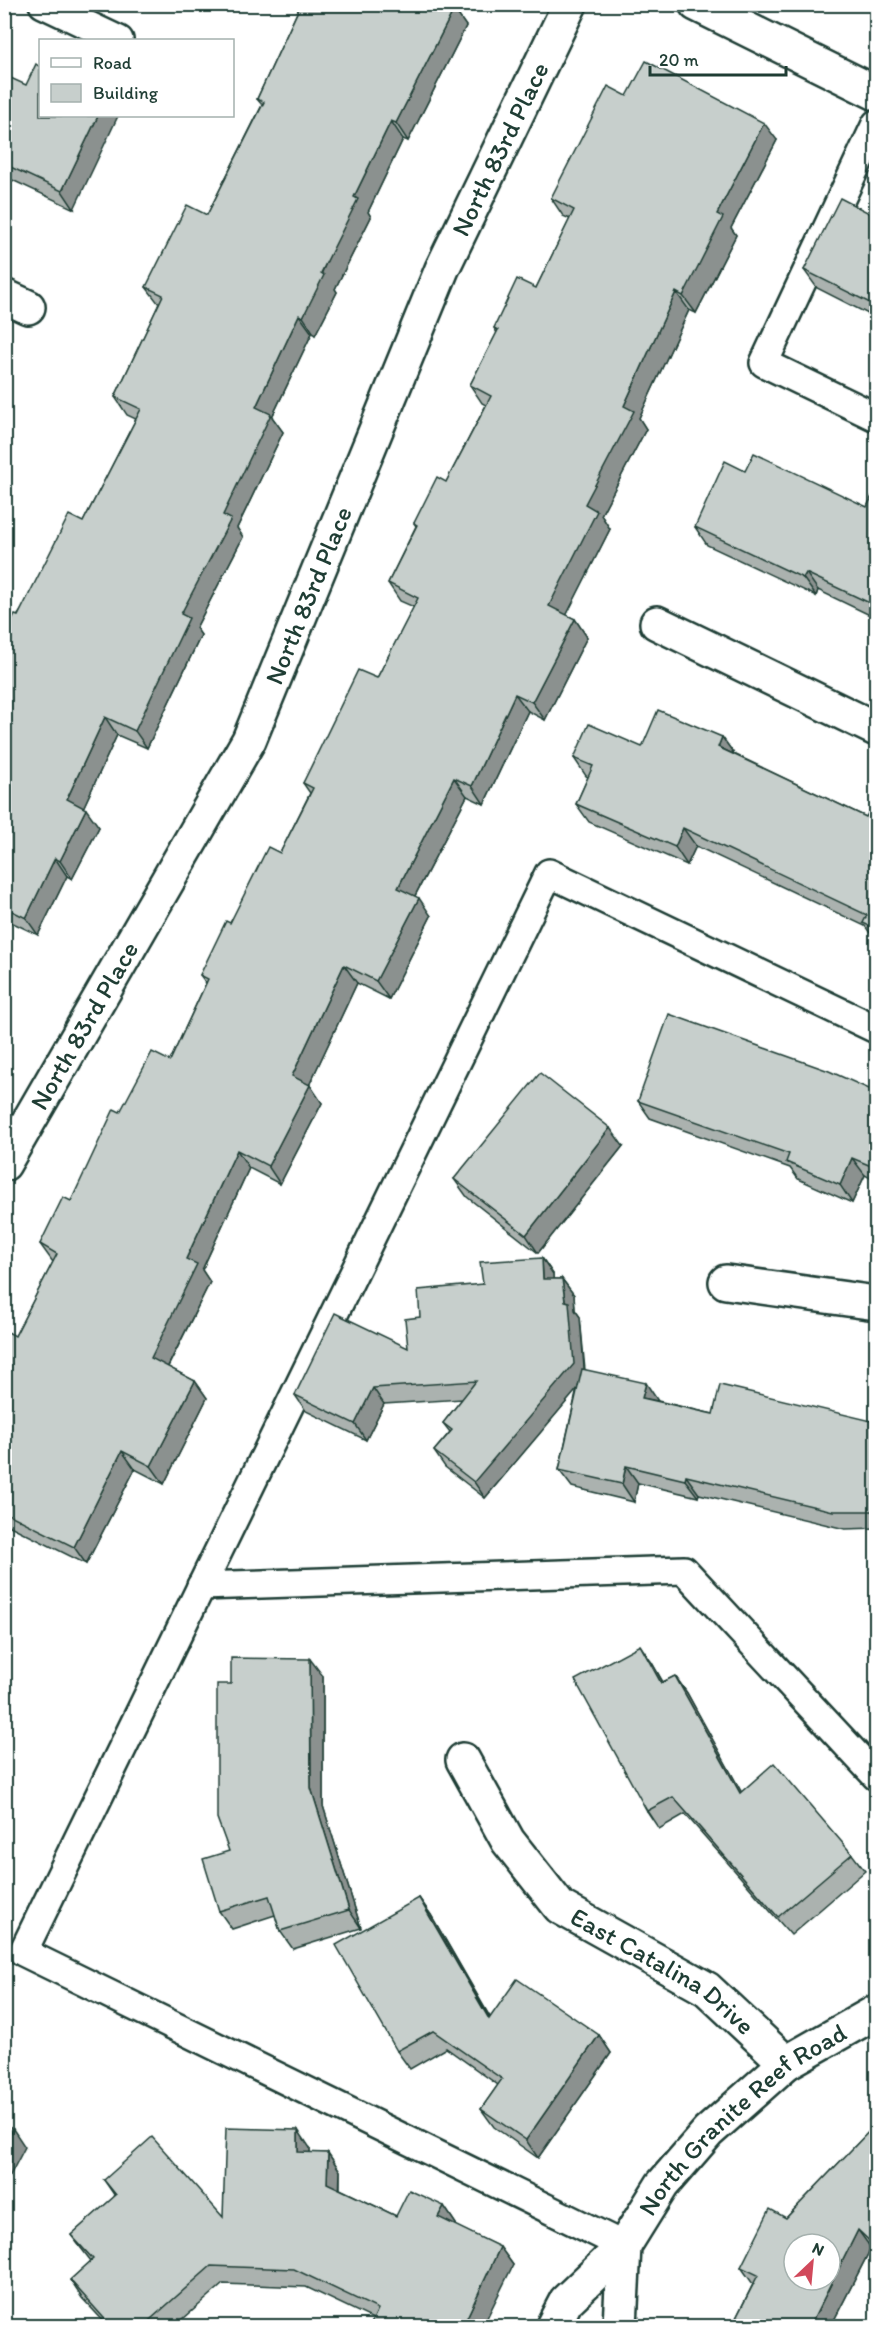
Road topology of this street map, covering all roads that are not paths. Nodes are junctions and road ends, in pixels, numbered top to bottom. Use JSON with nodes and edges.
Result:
{"nodes":[{"id":1,"x":43,"y":4,"type":"edge"},
{"id":2,"x":570,"y":4,"type":"edge"},
{"id":3,"x":696,"y":4,"type":"edge"},
{"id":4,"x":117,"y":39,"type":"edge"},
{"id":5,"x":876,"y":93,"type":"edge"},
{"id":6,"x":876,"y":124,"type":"edge"},
{"id":7,"x":876,"y":417,"type":"edge"},
{"id":8,"x":657,"y":623,"type":"dead end"},
{"id":9,"x":876,"y":729,"type":"edge"},
{"id":10,"x":876,"y":1029,"type":"edge"},
{"id":11,"x":4,"y":1164,"type":"edge"},
{"id":12,"x":726,"y":1282,"type":"dead end"},
{"id":13,"x":876,"y":1303,"type":"edge"},
{"id":14,"x":201,"y":1586,"type":"junction"},
{"id":15,"x":463,"y":1760,"type":"dead end"},
{"id":16,"x":876,"y":1776,"type":"edge"},
{"id":17,"x":876,"y":2012,"type":"edge"},
{"id":18,"x":786,"y":2063,"type":"junction"},
{"id":19,"x":624,"y":2246,"type":"junction"},
{"id":20,"x":553,"y":2326,"type":"edge"},
{"id":21,"x":620,"y":2326,"type":"edge"}],
"edges":[{"from":1,"to":4,"type":"lane"},
{"from":2,"to":11,"type":"street","name":"North 83rd Place"},
{"from":3,"to":5,"type":"street"},
{"from":6,"to":7,"type":"lane"},
{"from":8,"to":9,"type":"street"},
{"from":10,"to":14,"type":"lane"},
{"from":12,"to":13,"type":"street"},
{"from":14,"to":16,"type":"lane"},
{"from":14,"to":19,"type":"lane"},
{"from":15,"to":18,"type":"street","name":"East Catalina Drive"},
{"from":17,"to":18,"type":"street","name":"North Granite Reef Road"},
{"from":18,"to":19,"type":"street","name":"North Granite Reef Road"},
{"from":19,"to":20,"type":"street","name":"North Granite Reef Road"},
{"from":19,"to":21,"type":"street","name":"North Granite Reef Road"}]}
